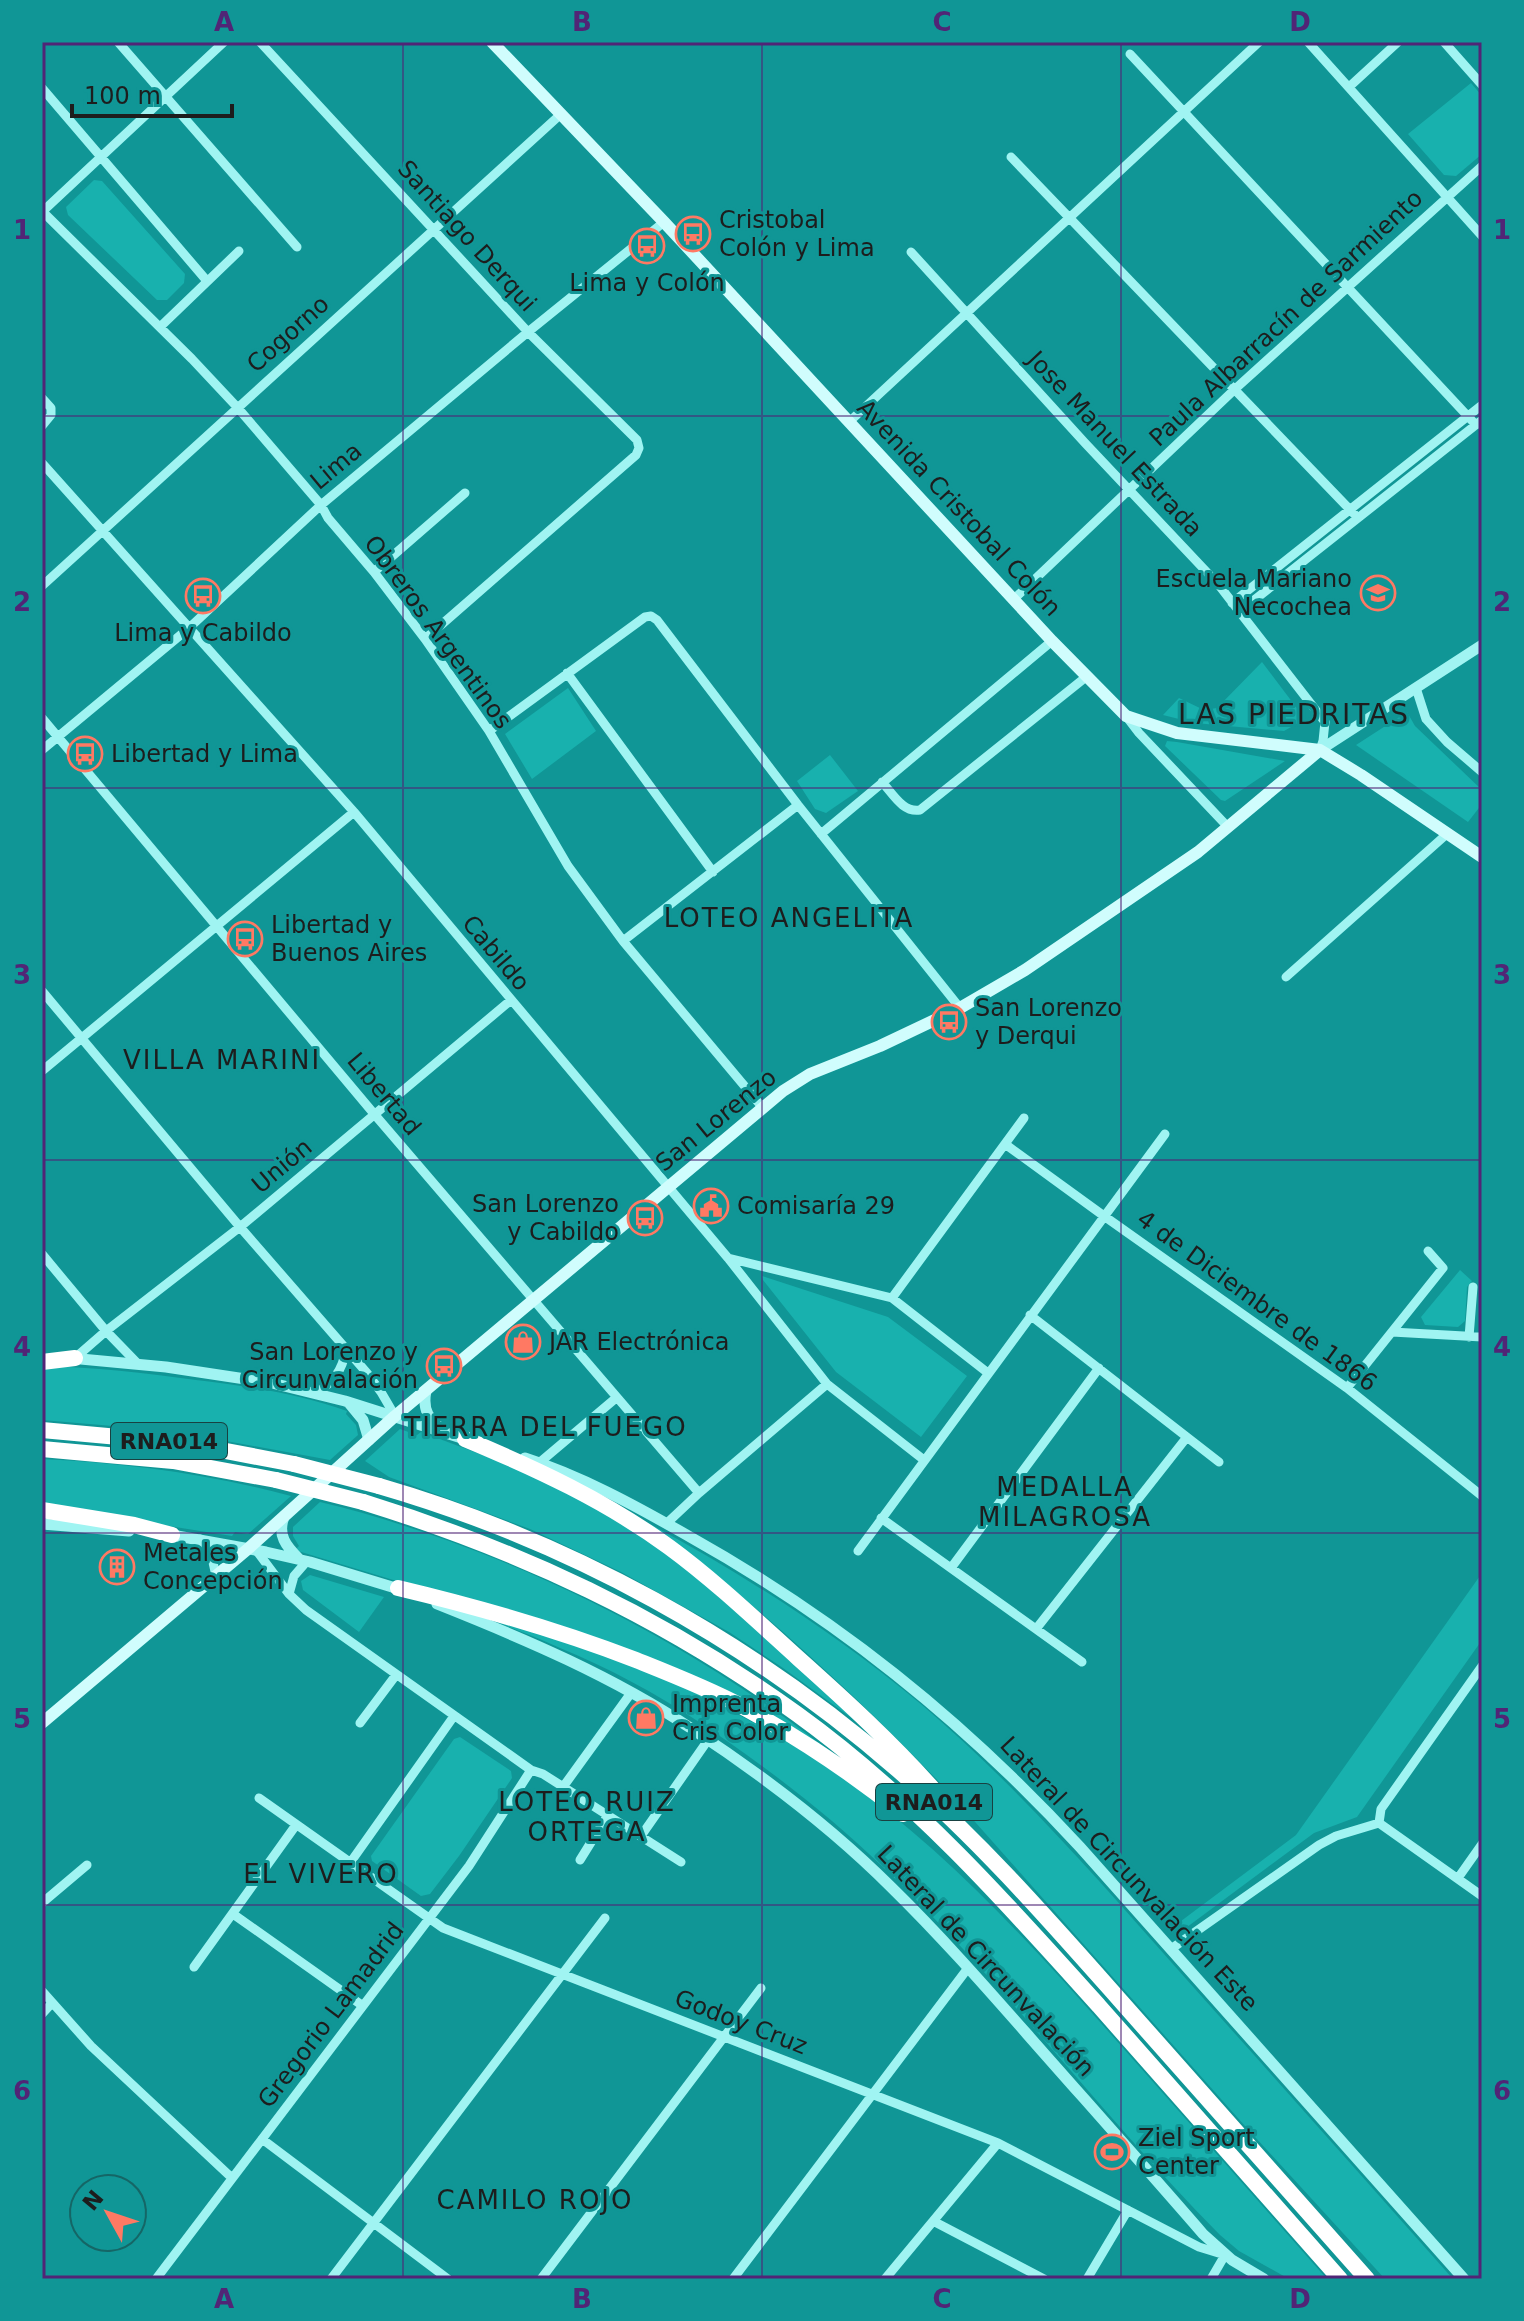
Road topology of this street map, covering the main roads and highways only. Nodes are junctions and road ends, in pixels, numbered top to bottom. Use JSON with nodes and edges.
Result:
{"nodes":[{"id":1,"x":492,"y":42,"type":"edge"},
{"id":2,"x":1320,"y":750,"type":"junction"},
{"id":3,"x":1482,"y":857,"type":"edge"},
{"id":4,"x":75,"y":1358,"type":"road end"},
{"id":5,"x":42,"y":1362,"type":"edge"},
{"id":6,"x":42,"y":1430,"type":"edge"},
{"id":7,"x":465,"y":1439,"type":"road end"},
{"id":8,"x":42,"y":1449,"type":"edge"},
{"id":9,"x":42,"y":1510,"type":"edge"},
{"id":10,"x":172,"y":1535,"type":"road end"},
{"id":11,"x":398,"y":1588,"type":"road end"},
{"id":12,"x":42,"y":1723,"type":"edge"},
{"id":13,"x":1007,"y":1875,"type":"junction"},
{"id":14,"x":1005,"y":1901,"type":"junction"},
{"id":15,"x":1340,"y":2279,"type":"edge"},
{"id":16,"x":1367,"y":2279,"type":"edge"}],
"edges":[{"from":1,"to":2,"type":"main road","name":"Avenida Cristobal Colón"},
{"from":2,"to":3,"type":"main road","name":"Avenida Cristobal Colón"},
{"from":2,"to":12,"type":"main road","name":"San Lorenzo"},
{"from":4,"to":5,"type":"highway"},
{"from":6,"to":13,"type":"highway","number":"RNA014","bridge":true},
{"from":7,"to":13,"type":"highway"},
{"from":8,"to":14,"type":"highway","number":"RNA014","bridge":true},
{"from":9,"to":10,"type":"highway"},
{"from":11,"to":14,"type":"highway"},
{"from":13,"to":16,"type":"highway","number":"RNA014"},
{"from":14,"to":15,"type":"highway","number":"RNA014"}]}
